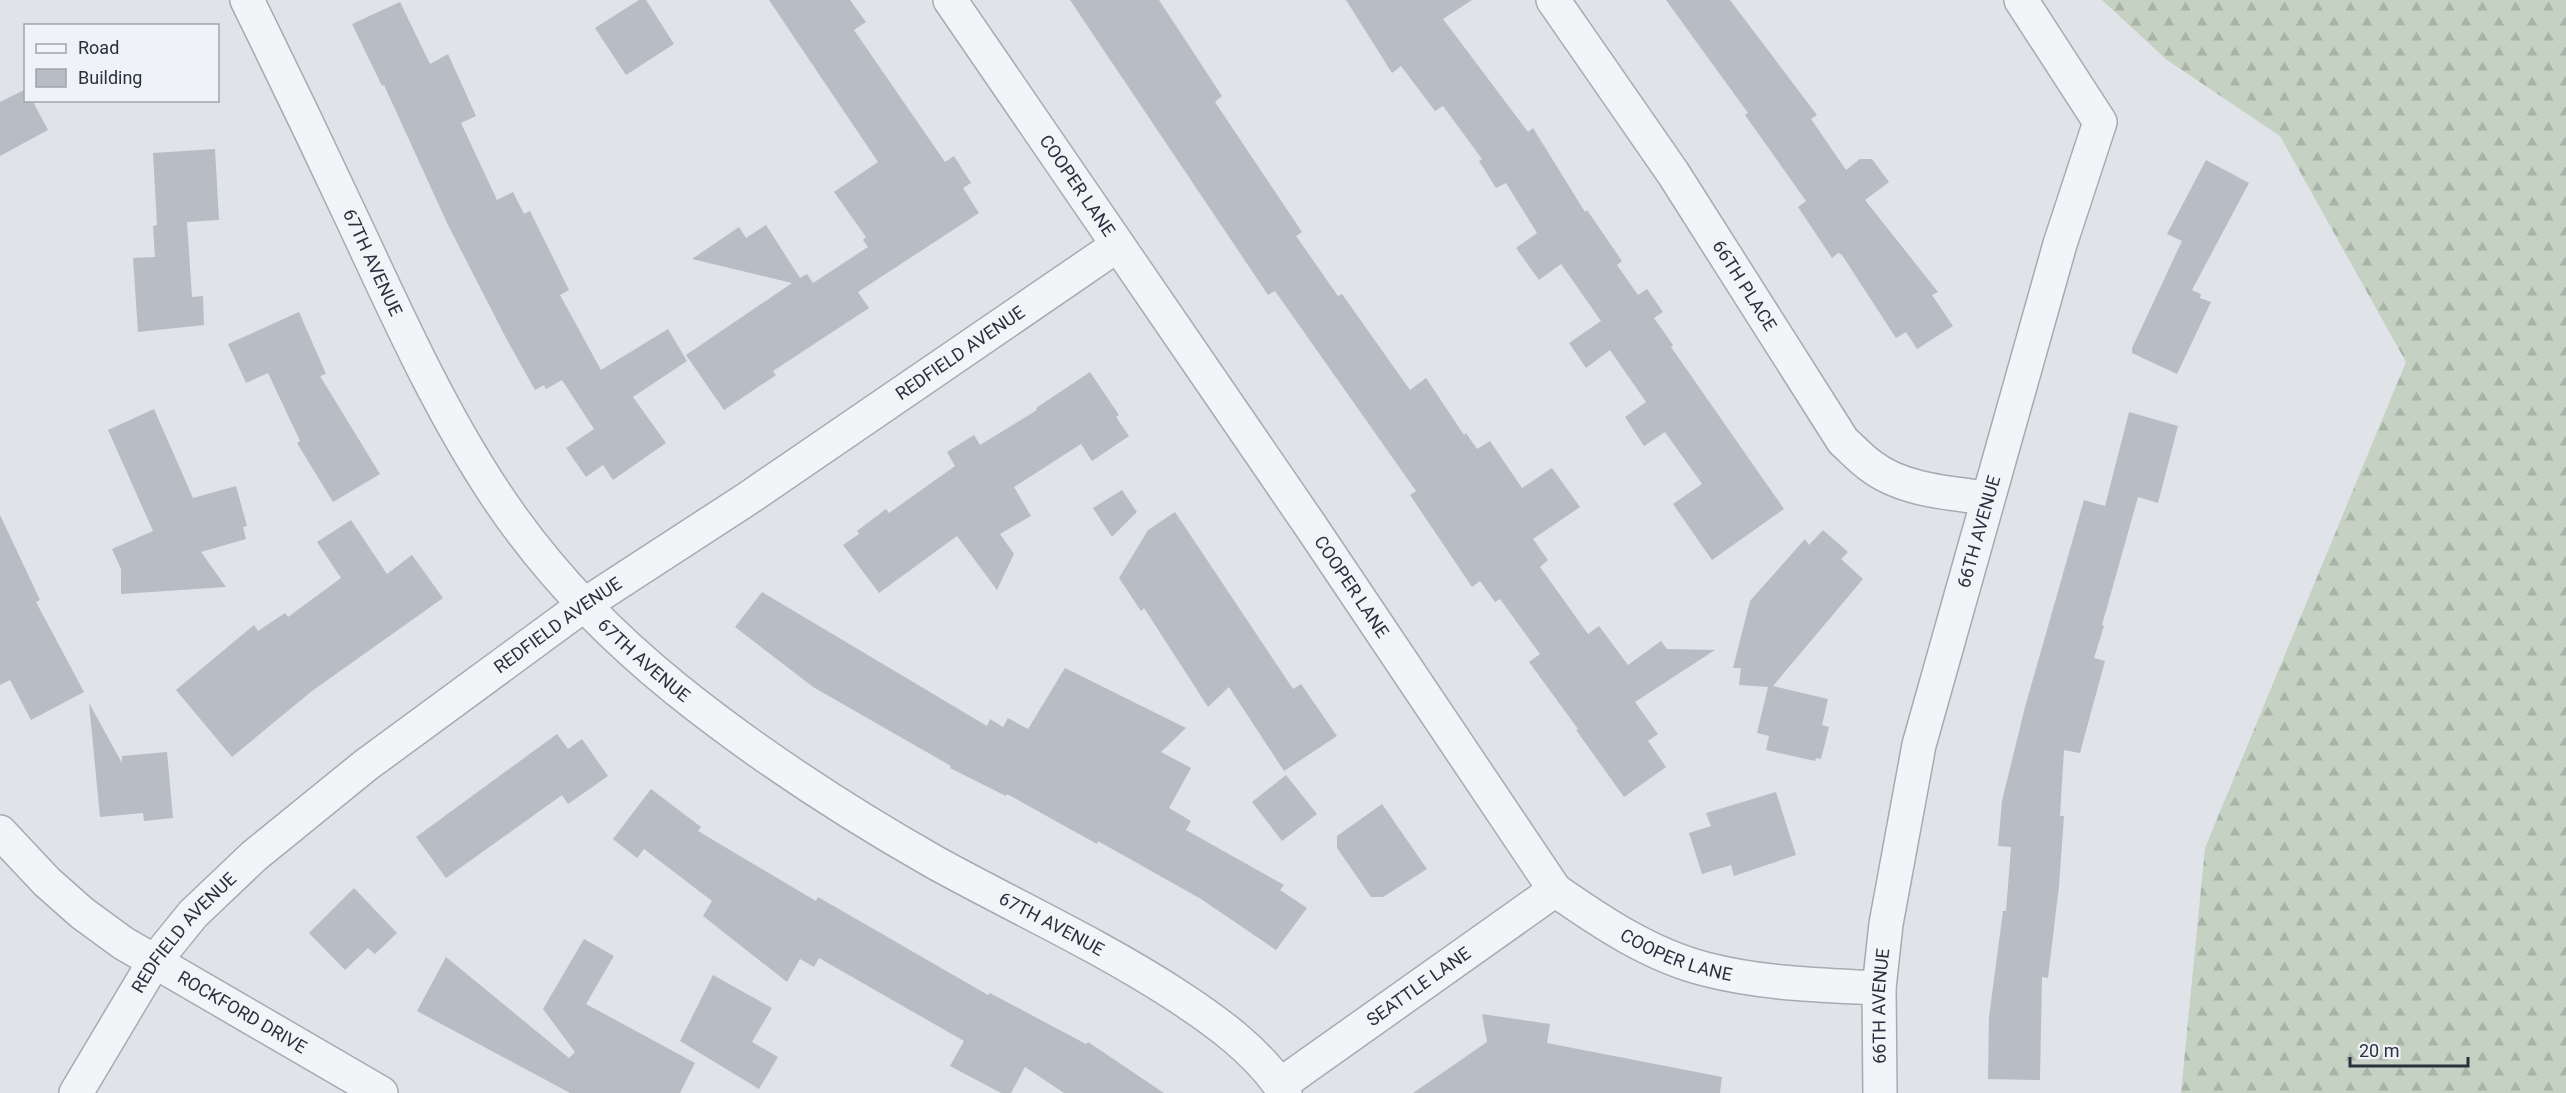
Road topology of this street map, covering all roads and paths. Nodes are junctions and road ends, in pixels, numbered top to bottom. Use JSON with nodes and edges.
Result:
{"nodes":[{"id":1,"x":247,"y":0,"type":"edge"},
{"id":2,"x":950,"y":0,"type":"edge"},
{"id":3,"x":1553,"y":0,"type":"edge"},
{"id":4,"x":2021,"y":0,"type":"edge"},
{"id":5,"x":1118,"y":245,"type":"junction"},
{"id":6,"x":1987,"y":498,"type":"junction"},
{"id":7,"x":584,"y":605,"type":"junction"},
{"id":8,"x":0,"y":832,"type":"edge"},
{"id":9,"x":1555,"y":890,"type":"junction"},
{"id":10,"x":154,"y":962,"type":"junction"},
{"id":11,"x":1879,"y":988,"type":"junction"},
{"id":12,"x":1283,"y":1089,"type":"edge"},
{"id":13,"x":76,"y":1093,"type":"edge"},
{"id":14,"x":381,"y":1093,"type":"edge"},
{"id":15,"x":1880,"y":1093,"type":"edge"}],
"edges":[{"from":1,"to":7,"type":"street","name":"67TH AVENUE"},
{"from":2,"to":5,"type":"street","name":"COOPER LANE"},
{"from":3,"to":6,"type":"street","name":"66TH PLACE"},
{"from":4,"to":6,"type":"street","name":"66TH AVENUE"},
{"from":5,"to":7,"type":"street","name":"REDFIELD AVENUE"},
{"from":5,"to":9,"type":"street","name":"COOPER LANE"},
{"from":6,"to":11,"type":"street","name":"66TH AVENUE"},
{"from":7,"to":10,"type":"street","name":"REDFIELD AVENUE"},
{"from":7,"to":12,"type":"street","name":"67TH AVENUE"},
{"from":8,"to":10,"type":"street","name":"ROCKFORD DRIVE"},
{"from":9,"to":11,"type":"street","name":"COOPER LANE"},
{"from":9,"to":12,"type":"street","name":"SEATTLE LANE"},
{"from":10,"to":13,"type":"street","name":"REDFIELD AVENUE"},
{"from":10,"to":14,"type":"street","name":"ROCKFORD DRIVE"},
{"from":11,"to":15,"type":"street","name":"66TH AVENUE"}]}
